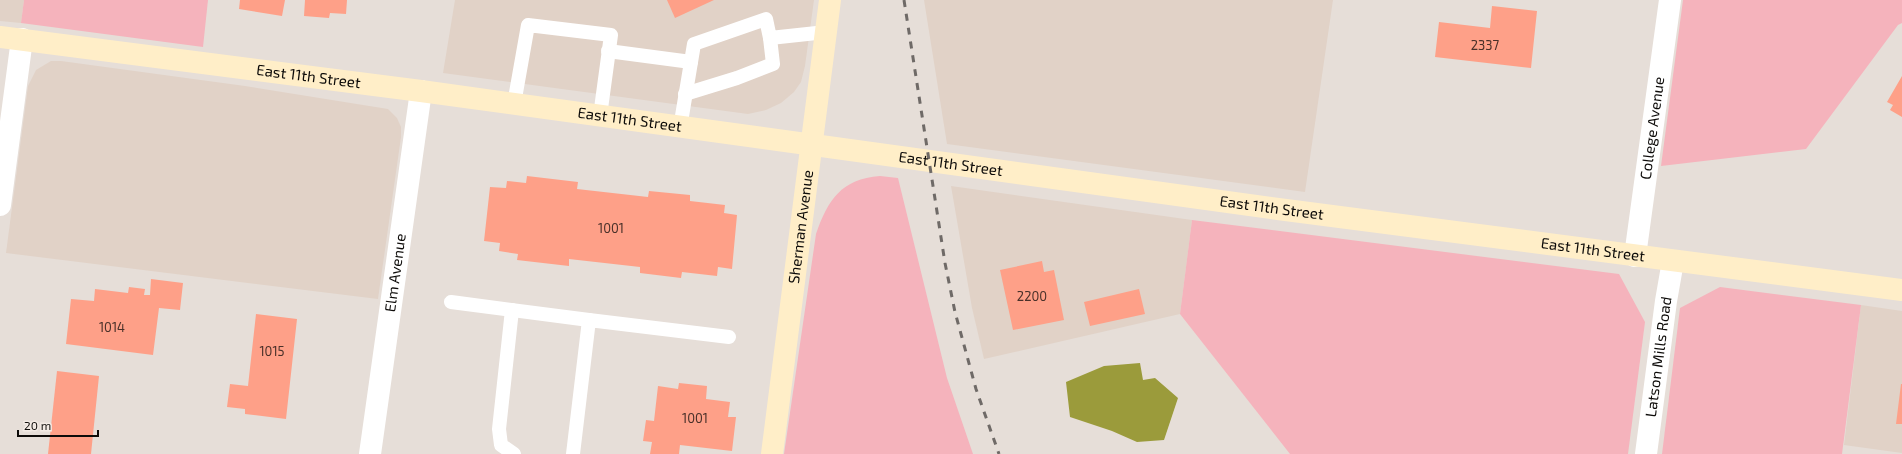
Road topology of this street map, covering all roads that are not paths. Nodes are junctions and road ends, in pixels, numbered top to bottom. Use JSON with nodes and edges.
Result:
{"nodes":[{"id":1,"x":830,"y":0,"type":"edge"},
{"id":2,"x":1670,"y":0,"type":"edge"},
{"id":3,"x":826,"y":32,"type":"junction"},
{"id":4,"x":0,"y":37,"type":"edge"},
{"id":5,"x":770,"y":38,"type":"junction"},
{"id":6,"x":22,"y":39,"type":"junction"},
{"id":7,"x":608,"y":51,"type":"junction"},
{"id":8,"x":691,"y":62,"type":"junction"},
{"id":9,"x":421,"y":91,"type":"junction"},
{"id":10,"x":685,"y":94,"type":"junction"},
{"id":11,"x":514,"y":104,"type":"junction"},
{"id":12,"x":600,"y":116,"type":"junction"},
{"id":13,"x":680,"y":128,"type":"junction"},
{"id":14,"x":812,"y":145,"type":"junction"},
{"id":15,"x":0,"y":205,"type":"edge"},
{"id":16,"x":1635,"y":256,"type":"junction"},
{"id":17,"x":1673,"y":261,"type":"junction"},
{"id":18,"x":1902,"y":290,"type":"edge"},
{"id":19,"x":451,"y":302,"type":"dead end"},
{"id":20,"x":512,"y":310,"type":"junction"},
{"id":21,"x":588,"y":320,"type":"junction"},
{"id":22,"x":729,"y":337,"type":"dead end"},
{"id":23,"x":370,"y":454,"type":"edge"},
{"id":24,"x":514,"y":454,"type":"edge"},
{"id":25,"x":573,"y":454,"type":"edge"},
{"id":26,"x":772,"y":454,"type":"edge"},
{"id":27,"x":1646,"y":454,"type":"edge"}],
"edges":[{"from":1,"to":3,"type":"main road","name":"Sherman Avenue"},
{"from":2,"to":16,"type":"street","name":"College Avenue"},
{"from":3,"to":5,"type":"lane"},
{"from":3,"to":14,"type":"main road","name":"Sherman Avenue"},
{"from":4,"to":6,"type":"main road","name":"East 11th Street"},
{"from":5,"to":8,"type":"lane"},
{"from":5,"to":10,"type":"lane"},
{"from":6,"to":9,"type":"main road","name":"East 11th Street"},
{"from":6,"to":15,"type":"street"},
{"from":7,"to":8,"type":"lane"},
{"from":7,"to":11,"type":"lane"},
{"from":7,"to":12,"type":"lane"},
{"from":8,"to":10,"type":"lane"},
{"from":9,"to":11,"type":"main road","name":"East 11th Street"},
{"from":9,"to":23,"type":"street","name":"Elm Avenue"},
{"from":10,"to":13,"type":"lane"},
{"from":11,"to":12,"type":"main road","name":"East 11th Street"},
{"from":12,"to":13,"type":"main road","name":"East 11th Street"},
{"from":13,"to":14,"type":"main road","name":"East 11th Street"},
{"from":14,"to":16,"type":"main road","name":"East 11th Street"},
{"from":14,"to":26,"type":"main road","name":"Sherman Avenue"},
{"from":16,"to":17,"type":"main road","name":"East 11th Street"},
{"from":17,"to":18,"type":"main road","name":"East 11th Street"},
{"from":17,"to":27,"type":"street","name":"Latson Mills Road"},
{"from":19,"to":20,"type":"lane"},
{"from":20,"to":21,"type":"lane"},
{"from":20,"to":24,"type":"lane"},
{"from":21,"to":22,"type":"lane"},
{"from":21,"to":25,"type":"lane"}]}
